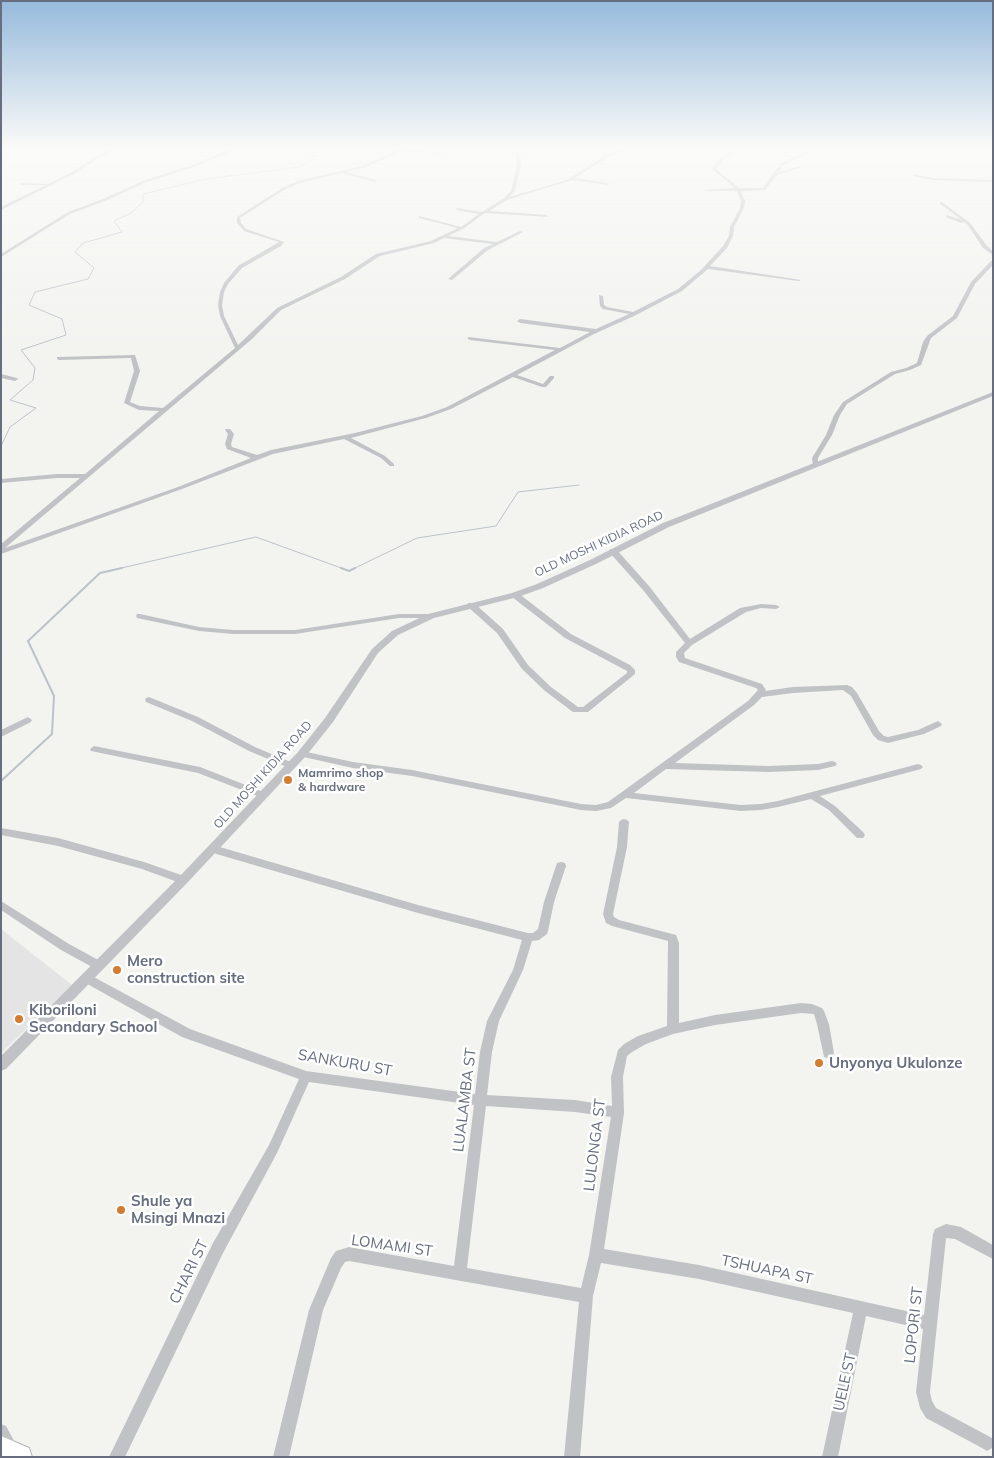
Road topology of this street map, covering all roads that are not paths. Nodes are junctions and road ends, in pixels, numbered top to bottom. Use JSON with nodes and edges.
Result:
{"nodes":[{"id":1,"x":66,"y":215,"type":"edge"},
{"id":2,"x":243,"y":215,"type":"edge"},
{"id":3,"x":480,"y":215,"type":"edge"},
{"id":4,"x":532,"y":215,"type":"edge"},
{"id":5,"x":737,"y":215,"type":"edge"},
{"id":6,"x":958,"y":215,"type":"edge"},
{"id":7,"x":547,"y":216,"type":"dead end"},
{"id":8,"x":947,"y":216,"type":"dead end"},
{"id":9,"x":420,"y":218,"type":"dead end"},
{"id":10,"x":970,"y":224,"type":"junction"},
{"id":11,"x":462,"y":228,"type":"junction"},
{"id":12,"x":521,"y":232,"type":"dead end"},
{"id":13,"x":443,"y":237,"type":"junction"},
{"id":14,"x":495,"y":244,"type":"junction"},
{"id":15,"x":993,"y":254,"type":"edge"},
{"id":16,"x":1,"y":256,"type":"edge"},
{"id":17,"x":993,"y":262,"type":"edge"},
{"id":18,"x":706,"y":267,"type":"junction"},
{"id":19,"x":450,"y":278,"type":"dead end"},
{"id":20,"x":799,"y":280,"type":"dead end"},
{"id":21,"x":601,"y":296,"type":"dead end"},
{"id":22,"x":634,"y":314,"type":"junction"},
{"id":23,"x":520,"y":320,"type":"dead end"},
{"id":24,"x":596,"y":331,"type":"junction"},
{"id":25,"x":470,"y":338,"type":"dead end"},
{"id":26,"x":237,"y":348,"type":"junction"},
{"id":27,"x":560,"y":349,"type":"junction"},
{"id":28,"x":59,"y":358,"type":"dead end"},
{"id":29,"x":512,"y":375,"type":"junction"},
{"id":30,"x":1,"y":376,"type":"edge"},
{"id":31,"x":552,"y":377,"type":"dead end"},
{"id":32,"x":15,"y":379,"type":"dead end"},
{"id":33,"x":993,"y":394,"type":"edge"},
{"id":34,"x":163,"y":410,"type":"junction"},
{"id":35,"x":228,"y":430,"type":"dead end"},
{"id":36,"x":346,"y":437,"type":"junction"},
{"id":37,"x":256,"y":457,"type":"junction"},
{"id":38,"x":392,"y":465,"type":"dead end"},
{"id":39,"x":815,"y":465,"type":"junction"},
{"id":40,"x":87,"y":476,"type":"junction"},
{"id":41,"x":1,"y":481,"type":"edge"},
{"id":42,"x":1,"y":548,"type":"edge"},
{"id":43,"x":613,"y":550,"type":"junction"},
{"id":44,"x":1,"y":552,"type":"edge"},
{"id":45,"x":515,"y":595,"type":"junction"},
{"id":46,"x":471,"y":605,"type":"junction"},
{"id":47,"x":776,"y":607,"type":"dead end"},
{"id":48,"x":140,"y":616,"type":"dead end"},
{"id":49,"x":432,"y":616,"type":"junction"},
{"id":50,"x":689,"y":643,"type":"junction"},
{"id":51,"x":760,"y":695,"type":"junction"},
{"id":52,"x":149,"y":700,"type":"dead end"},
{"id":53,"x":28,"y":720,"type":"dead end"},
{"id":54,"x":938,"y":724,"type":"dead end"},
{"id":55,"x":1,"y":734,"type":"edge"},
{"id":56,"x":94,"y":749,"type":"dead end"},
{"id":57,"x":302,"y":754,"type":"junction"},
{"id":58,"x":832,"y":764,"type":"dead end"},
{"id":59,"x":290,"y":766,"type":"junction"},
{"id":60,"x":666,"y":766,"type":"junction"},
{"id":61,"x":918,"y":767,"type":"dead end"},
{"id":62,"x":263,"y":795,"type":"junction"},
{"id":63,"x":624,"y":795,"type":"junction"},
{"id":64,"x":812,"y":795,"type":"junction"},
{"id":65,"x":624,"y":822,"type":"dead end"},
{"id":66,"x":1,"y":831,"type":"edge"},
{"id":67,"x":860,"y":834,"type":"dead end"},
{"id":68,"x":213,"y":849,"type":"junction"},
{"id":69,"x":561,"y":866,"type":"dead end"},
{"id":70,"x":183,"y":880,"type":"junction"},
{"id":71,"x":1,"y":905,"type":"edge"},
{"id":72,"x":528,"y":937,"type":"junction"},
{"id":73,"x":98,"y":965,"type":"junction"},
{"id":74,"x":86,"y":978,"type":"junction"},
{"id":75,"x":673,"y":1030,"type":"junction"},
{"id":76,"x":828,"y":1054,"type":"dead end"},
{"id":77,"x":1,"y":1065,"type":"edge"},
{"id":78,"x":306,"y":1076,"type":"junction"},
{"id":79,"x":480,"y":1100,"type":"junction"},
{"id":80,"x":618,"y":1112,"type":"junction"},
{"id":81,"x":993,"y":1252,"type":"edge"},
{"id":82,"x":596,"y":1255,"type":"junction"},
{"id":83,"x":460,"y":1273,"type":"junction"},
{"id":84,"x":586,"y":1296,"type":"junction"},
{"id":85,"x":861,"y":1308,"type":"junction"},
{"id":86,"x":930,"y":1323,"type":"junction"},
{"id":87,"x":1,"y":1431,"type":"edge"},
{"id":88,"x":987,"y":1443,"type":"dead end"},
{"id":89,"x":11,"y":1454,"type":"edge"},
{"id":90,"x":118,"y":1457,"type":"edge"},
{"id":91,"x":280,"y":1457,"type":"edge"},
{"id":92,"x":572,"y":1457,"type":"edge"},
{"id":93,"x":830,"y":1457,"type":"edge"}],
"edges":[{"from":1,"to":16,"type":"street"},
{"from":2,"to":26,"type":"street"},
{"from":3,"to":11,"type":"street"},
{"from":4,"to":7,"type":"street"},
{"from":5,"to":18,"type":"street"},
{"from":6,"to":10,"type":"street"},
{"from":8,"to":10,"type":"street"},
{"from":9,"to":11,"type":"street"},
{"from":10,"to":15,"type":"street"},
{"from":11,"to":13,"type":"street"},
{"from":12,"to":14,"type":"street"},
{"from":13,"to":14,"type":"street"},
{"from":13,"to":26,"type":"street"},
{"from":14,"to":19,"type":"street"},
{"from":17,"to":39,"type":"street"},
{"from":18,"to":20,"type":"street"},
{"from":18,"to":22,"type":"street"},
{"from":21,"to":22,"type":"street"},
{"from":22,"to":24,"type":"street"},
{"from":23,"to":24,"type":"street"},
{"from":24,"to":27,"type":"street"},
{"from":25,"to":27,"type":"street"},
{"from":26,"to":34,"type":"street"},
{"from":27,"to":29,"type":"street"},
{"from":28,"to":34,"type":"street"},
{"from":29,"to":31,"type":"street"},
{"from":29,"to":36,"type":"street"},
{"from":30,"to":32,"type":"street"},
{"from":33,"to":39,"type":"street","name":"OLD MOSHI KIDIA ROAD"},
{"from":34,"to":40,"type":"street"},
{"from":35,"to":37,"type":"street"},
{"from":36,"to":37,"type":"street"},
{"from":36,"to":38,"type":"street"},
{"from":37,"to":44,"type":"street"},
{"from":39,"to":43,"type":"street","name":"OLD MOSHI KIDIA ROAD"},
{"from":40,"to":41,"type":"street"},
{"from":40,"to":42,"type":"street"},
{"from":43,"to":45,"type":"street","name":"OLD MOSHI KIDIA ROAD"},
{"from":43,"to":50,"type":"street"},
{"from":45,"to":46,"type":"street","name":"OLD MOSHI KIDIA ROAD"},
{"from":45,"to":46,"type":"street"},
{"from":46,"to":49,"type":"street","name":"OLD MOSHI KIDIA ROAD"},
{"from":47,"to":50,"type":"street"},
{"from":48,"to":49,"type":"street"},
{"from":49,"to":57,"type":"street","name":"OLD MOSHI KIDIA ROAD"},
{"from":50,"to":51,"type":"street"},
{"from":51,"to":54,"type":"street"},
{"from":51,"to":60,"type":"street"},
{"from":52,"to":59,"type":"street"},
{"from":53,"to":55,"type":"street"},
{"from":56,"to":62,"type":"street"},
{"from":57,"to":59,"type":"street","name":"OLD MOSHI KIDIA ROAD"},
{"from":57,"to":63,"type":"street"},
{"from":58,"to":60,"type":"street"},
{"from":59,"to":62,"type":"street","name":"OLD MOSHI KIDIA ROAD"},
{"from":60,"to":63,"type":"street"},
{"from":61,"to":64,"type":"street"},
{"from":62,"to":68,"type":"street","name":"OLD MOSHI KIDIA ROAD"},
{"from":63,"to":64,"type":"street"},
{"from":64,"to":67,"type":"street"},
{"from":65,"to":75,"type":"street"},
{"from":66,"to":70,"type":"street"},
{"from":68,"to":70,"type":"street","name":"OLD MOSHI KIDIA ROAD"},
{"from":68,"to":72,"type":"street"},
{"from":69,"to":72,"type":"street"},
{"from":70,"to":73,"type":"street","name":"OLD MOSHI KIDIA ROAD"},
{"from":71,"to":73,"type":"street"},
{"from":72,"to":79,"type":"street","name":"LUALAMBA ST"},
{"from":73,"to":74,"type":"street","name":"OLD MOSHI KIDIA ROAD"},
{"from":74,"to":77,"type":"street","name":"OLD MOSHI KIDIA ROAD"},
{"from":74,"to":78,"type":"street","name":"SANKURU ST"},
{"from":75,"to":76,"type":"street","name":"LULONGA ST"},
{"from":75,"to":80,"type":"street","name":"LULONGA ST"},
{"from":78,"to":79,"type":"street","name":"SANKURU ST"},
{"from":78,"to":90,"type":"street","name":"CHARI ST"},
{"from":79,"to":80,"type":"street","name":"SANKURU ST"},
{"from":79,"to":83,"type":"street","name":"LUALAMBA ST"},
{"from":80,"to":82,"type":"street","name":"LULONGA ST"},
{"from":81,"to":86,"type":"street","name":"LOPORI ST"},
{"from":82,"to":84,"type":"street","name":"LULONGA ST"},
{"from":82,"to":85,"type":"street","name":"TSHUAPA ST"},
{"from":83,"to":84,"type":"street","name":"LOMAMI ST"},
{"from":83,"to":91,"type":"street","name":"LOMAMI ST"},
{"from":84,"to":92,"type":"street","name":"LULONGA ST"},
{"from":85,"to":86,"type":"street","name":"TSHUAPA ST"},
{"from":85,"to":93,"type":"street","name":"UELE ST"},
{"from":86,"to":88,"type":"street","name":"LOPORI ST"},
{"from":87,"to":89,"type":"street"}]}
